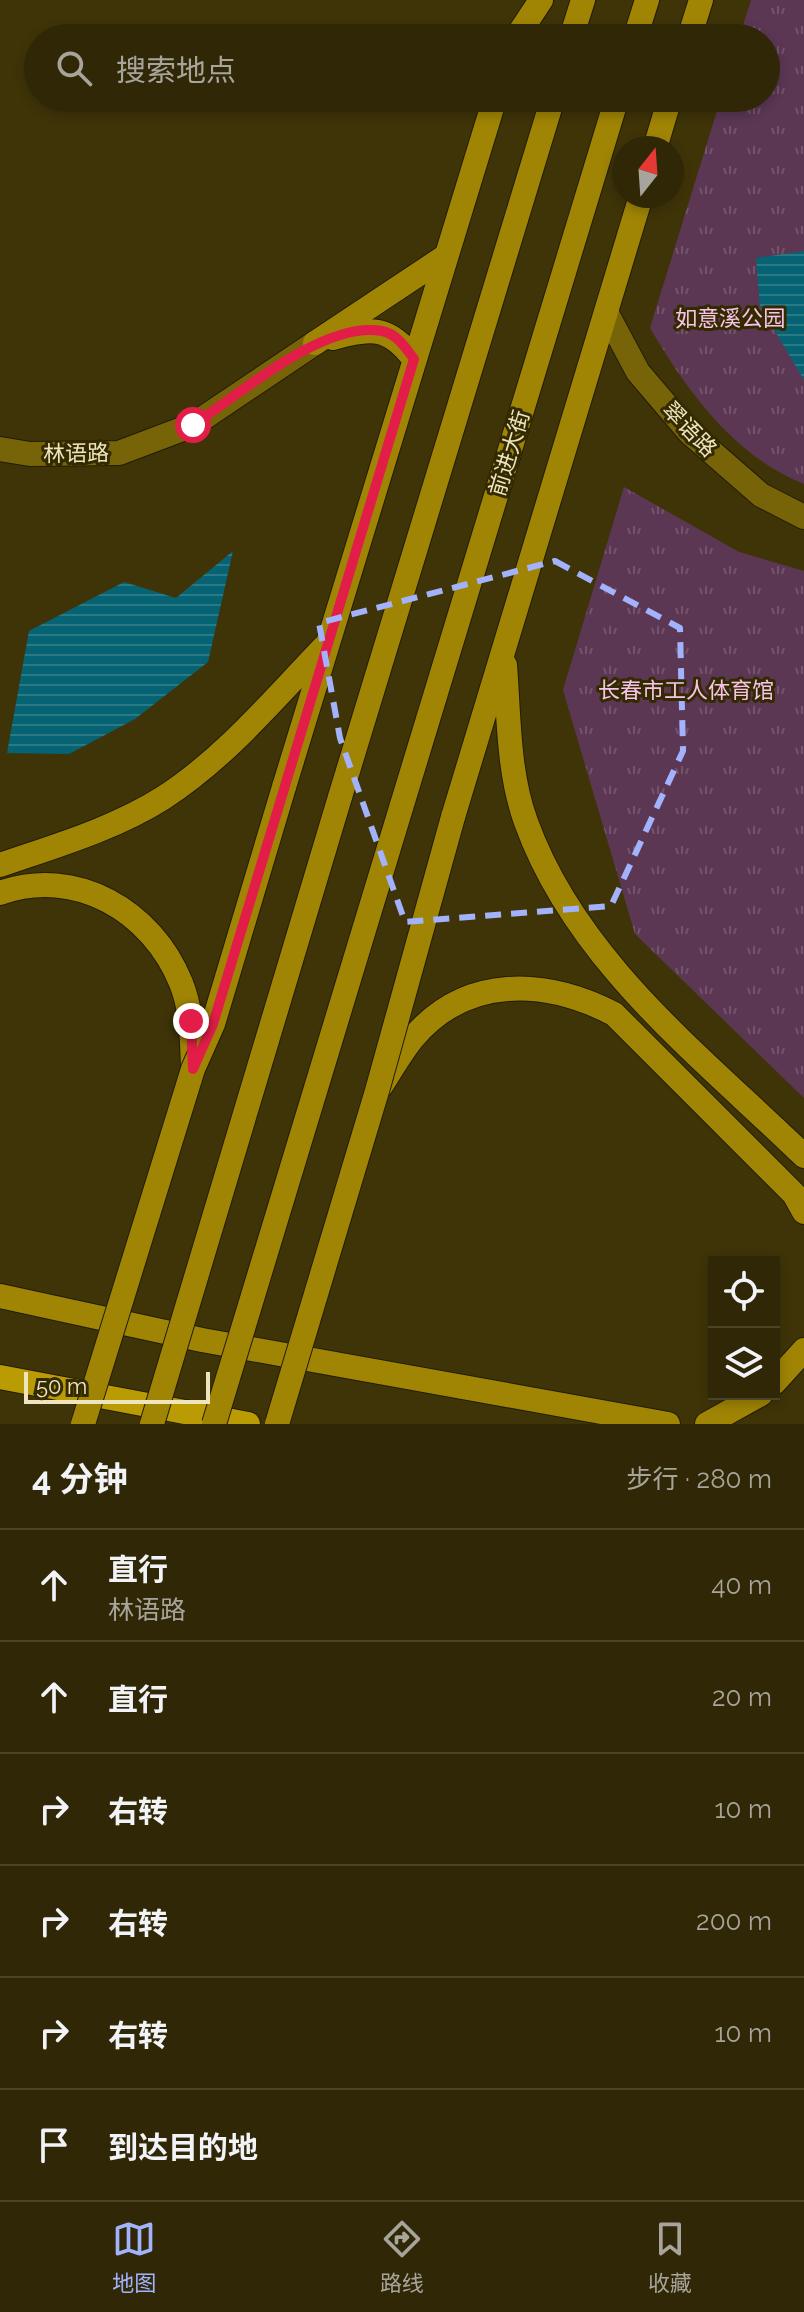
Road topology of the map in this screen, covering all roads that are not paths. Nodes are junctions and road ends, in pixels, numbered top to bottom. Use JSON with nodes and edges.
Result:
{"nodes":[{"id":1,"x":526,"y":0,"type":"edge"},
{"id":2,"x":541,"y":0,"type":"edge"},
{"id":3,"x":583,"y":0,"type":"edge"},
{"id":4,"x":647,"y":0,"type":"edge"},
{"id":5,"x":701,"y":0,"type":"edge"},
{"id":6,"x":519,"y":24,"type":"edge"},
{"id":7,"x":525,"y":24,"type":"edge"},
{"id":8,"x":575,"y":24,"type":"edge"},
{"id":9,"x":639,"y":24,"type":"edge"},
{"id":10,"x":693,"y":24,"type":"edge"},
{"id":11,"x":491,"y":112,"type":"edge"},
{"id":12,"x":549,"y":112,"type":"edge"},
{"id":13,"x":613,"y":112,"type":"edge"},
{"id":14,"x":666,"y":112,"type":"edge"},
{"id":15,"x":659,"y":136,"type":"edge"},
{"id":16,"x":637,"y":208,"type":"edge"},
{"id":17,"x":446,"y":256,"type":"junction"},
{"id":18,"x":606,"y":312,"type":"junction"},
{"id":19,"x":315,"y":343,"type":"junction"},
{"id":20,"x":414,"y":359,"type":"junction"},
{"id":21,"x":0,"y":449,"type":"edge"},
{"id":22,"x":804,"y":517,"type":"edge"},
{"id":23,"x":325,"y":647,"type":"junction"},
{"id":24,"x":504,"y":649,"type":"junction"},
{"id":25,"x":0,"y":865,"type":"edge"},
{"id":26,"x":0,"y":893,"type":"edge"},
{"id":27,"x":193,"y":1069,"type":"junction"},
{"id":28,"x":377,"y":1091,"type":"junction"},
{"id":29,"x":804,"y":1156,"type":"edge"},
{"id":30,"x":804,"y":1212,"type":"edge"},
{"id":31,"x":0,"y":1296,"type":"edge"},
{"id":32,"x":804,"y":1350,"type":"edge"},
{"id":33,"x":780,"y":1376,"type":"edge"},
{"id":34,"x":0,"y":1377,"type":"edge"},
{"id":35,"x":750,"y":1400,"type":"edge"},
{"id":36,"x":83,"y":1424,"type":"edge"},
{"id":37,"x":152,"y":1424,"type":"edge"},
{"id":38,"x":214,"y":1424,"type":"edge"},
{"id":39,"x":248,"y":1424,"type":"edge"},
{"id":40,"x":277,"y":1424,"type":"edge"},
{"id":41,"x":668,"y":1424,"type":"edge"},
{"id":42,"x":707,"y":1424,"type":"edge"}],
"edges":[{"from":1,"to":6,"type":"main road"},
{"from":2,"to":7,"type":"main road"},
{"from":3,"to":8,"type":"main road"},
{"from":4,"to":9,"type":"main road"},
{"from":5,"to":10,"type":"main road"},
{"from":11,"to":17,"type":"main road"},
{"from":12,"to":37,"type":"main road","bridge":true},
{"from":13,"to":38,"type":"main road","name":"前进大街","bridge":true},
{"from":14,"to":15,"type":"main road"},
{"from":16,"to":18,"type":"main road"},
{"from":17,"to":19,"type":"main road"},
{"from":17,"to":20,"type":"main road"},
{"from":18,"to":22,"type":"street","name":"翠语路"},
{"from":18,"to":24,"type":"main road"},
{"from":19,"to":20,"type":"main road"},
{"from":19,"to":21,"type":"street","name":"林语路"},
{"from":20,"to":23,"type":"main road"},
{"from":23,"to":25,"type":"main road"},
{"from":23,"to":27,"type":"main road","bridge":true},
{"from":24,"to":28,"type":"main road","bridge":true},
{"from":24,"to":29,"type":"main road"},
{"from":26,"to":27,"type":"main road"},
{"from":27,"to":36,"type":"main road","bridge":true},
{"from":28,"to":30,"type":"main road"},
{"from":28,"to":40,"type":"main road","bridge":true},
{"from":31,"to":41,"type":"main road"},
{"from":32,"to":33,"type":"main road"},
{"from":34,"to":39,"type":"highway"},
{"from":35,"to":42,"type":"main road"}]}
